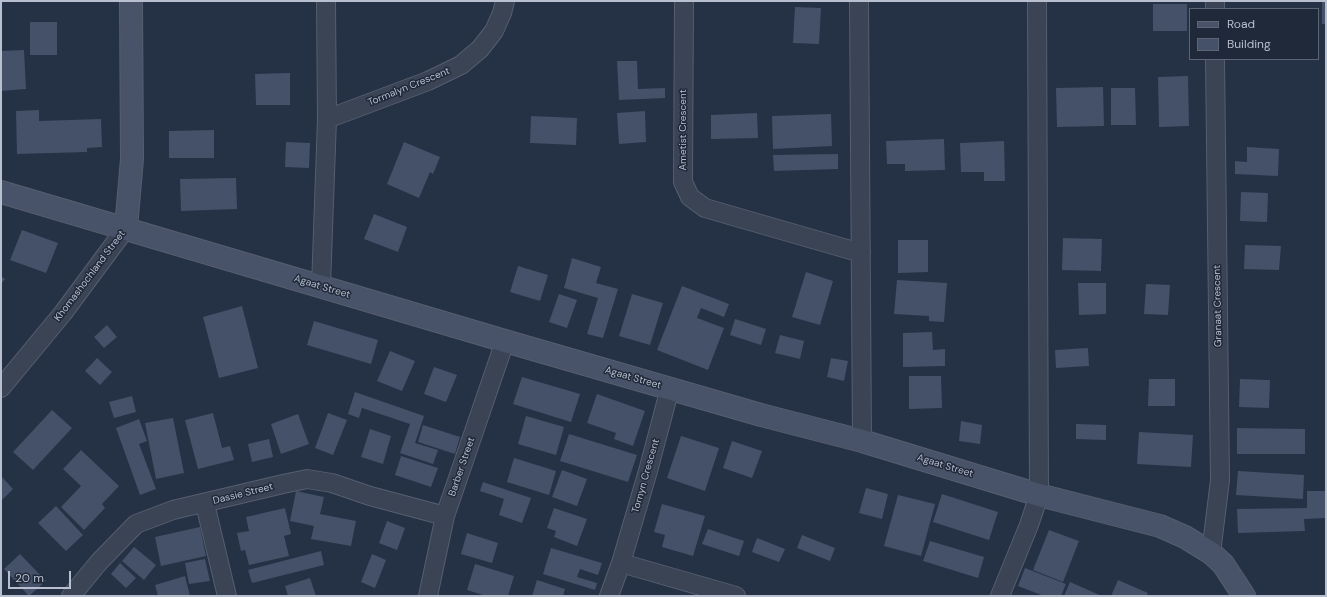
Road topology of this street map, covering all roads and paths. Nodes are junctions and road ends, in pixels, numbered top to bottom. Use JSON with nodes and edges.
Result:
{"nodes":[{"id":1,"x":132,"y":1,"type":"edge"},
{"id":2,"x":326,"y":1,"type":"edge"},
{"id":3,"x":505,"y":1,"type":"edge"},
{"id":4,"x":684,"y":1,"type":"edge"},
{"id":5,"x":859,"y":1,"type":"edge"},
{"id":6,"x":1037,"y":1,"type":"edge"},
{"id":7,"x":1215,"y":60,"type":"edge"},
{"id":8,"x":327,"y":119,"type":"junction"},
{"id":9,"x":1,"y":192,"type":"edge"},
{"id":10,"x":126,"y":228,"type":"junction"},
{"id":11,"x":861,"y":253,"type":"junction"},
{"id":12,"x":321,"y":286,"type":"junction"},
{"id":13,"x":504,"y":341,"type":"junction"},
{"id":14,"x":1,"y":388,"type":"edge"},
{"id":15,"x":670,"y":388,"type":"junction"},
{"id":16,"x":862,"y":441,"type":"junction"},
{"id":17,"x":1039,"y":495,"type":"junction"},
{"id":18,"x":205,"y":504,"type":"junction"},
{"id":19,"x":445,"y":516,"type":"junction"},
{"id":20,"x":1211,"y":553,"type":"junction"},
{"id":21,"x":620,"y":563,"type":"junction"},
{"id":22,"x":71,"y":596,"type":"edge"},
{"id":23,"x":227,"y":596,"type":"edge"},
{"id":24,"x":428,"y":596,"type":"edge"},
{"id":25,"x":609,"y":596,"type":"edge"},
{"id":26,"x":736,"y":596,"type":"edge"},
{"id":27,"x":1000,"y":596,"type":"edge"},
{"id":28,"x":1244,"y":596,"type":"edge"}],
"edges":[{"from":1,"to":10,"type":"street","name":"Khomashochland Street"},
{"from":2,"to":8,"type":"street"},
{"from":3,"to":8,"type":"street","name":"Tormalyn Crescent"},
{"from":4,"to":11,"type":"street","name":"Ametist Crescent"},
{"from":5,"to":11,"type":"street"},
{"from":6,"to":17,"type":"street"},
{"from":7,"to":20,"type":"street","name":"Granaat Crescent"},
{"from":8,"to":12,"type":"street"},
{"from":9,"to":10,"type":"street","name":"Agaat Street"},
{"from":10,"to":12,"type":"street","name":"Agaat Street"},
{"from":10,"to":14,"type":"street","name":"Khomashochland Street"},
{"from":11,"to":16,"type":"street"},
{"from":12,"to":13,"type":"street","name":"Agaat Street"},
{"from":13,"to":15,"type":"street","name":"Agaat Street"},
{"from":13,"to":19,"type":"street","name":"Barber Street"},
{"from":15,"to":16,"type":"street","name":"Agaat Street"},
{"from":15,"to":21,"type":"street","name":"Tornyn Crescent"},
{"from":16,"to":17,"type":"street","name":"Agaat Street"},
{"from":17,"to":20,"type":"street","name":"Agaat Street"},
{"from":17,"to":27,"type":"street"},
{"from":18,"to":19,"type":"street","name":"Dassie Street"},
{"from":18,"to":22,"type":"street","name":"Dassie Street"},
{"from":18,"to":23,"type":"street"},
{"from":19,"to":24,"type":"street","name":"Barber Street"},
{"from":20,"to":28,"type":"street","name":"Agaat Street"},
{"from":21,"to":25,"type":"street","name":"Tornyn Crescent"},
{"from":21,"to":26,"type":"street"}]}
